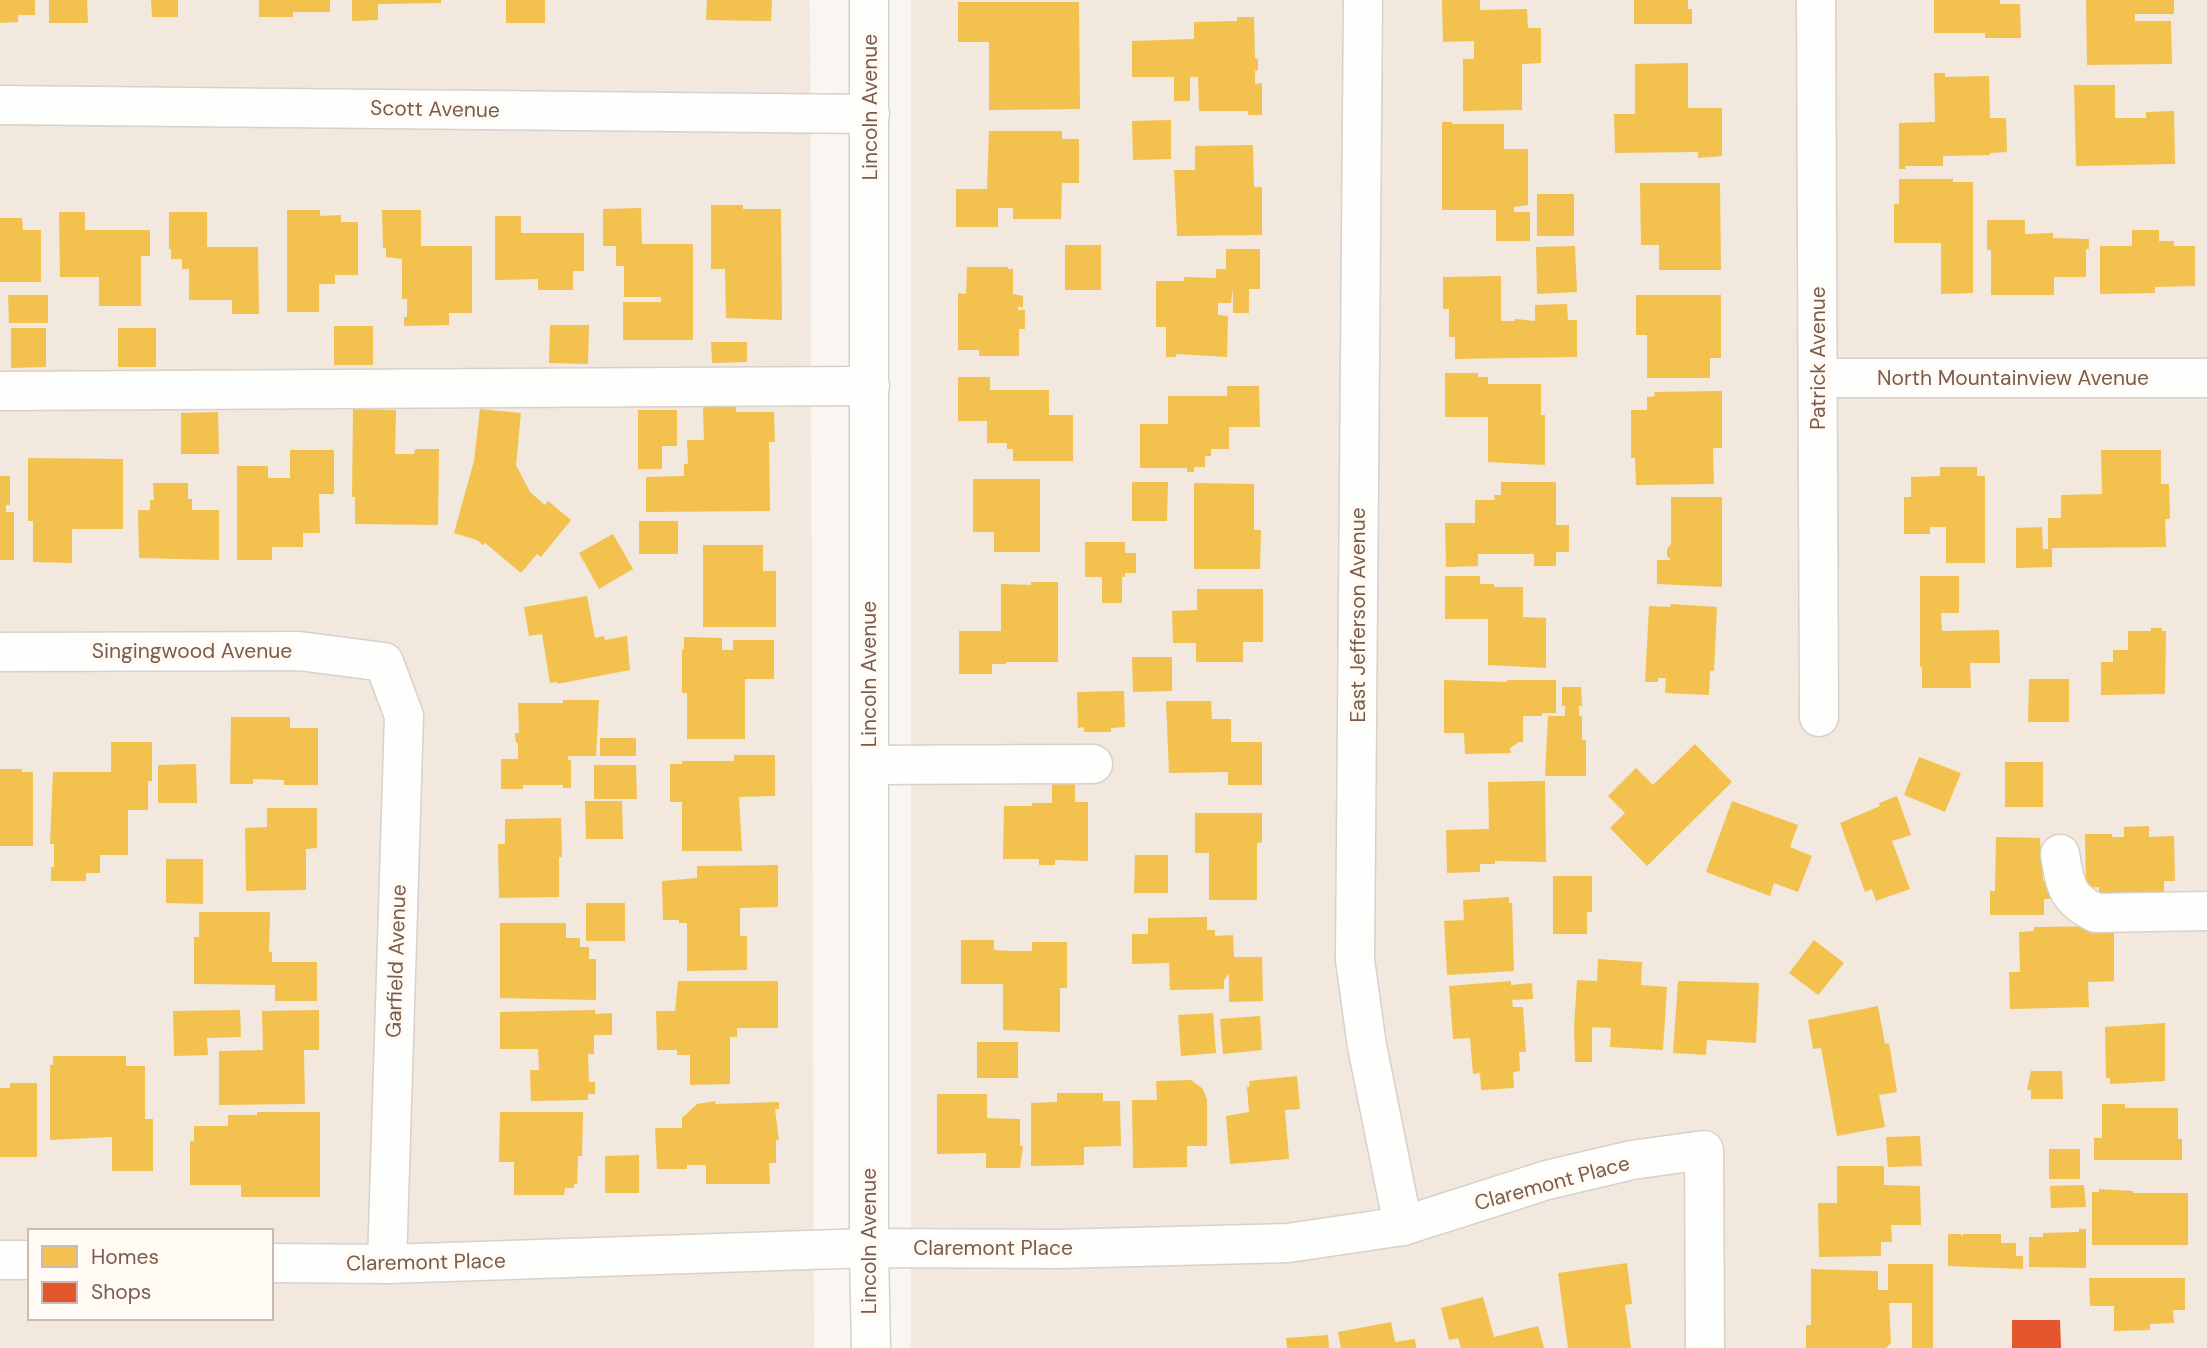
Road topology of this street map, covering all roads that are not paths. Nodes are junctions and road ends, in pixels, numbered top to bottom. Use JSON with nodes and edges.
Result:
{"nodes":[{"id":1,"x":869,"y":0,"type":"edge"},
{"id":2,"x":1363,"y":0,"type":"edge"},
{"id":3,"x":1816,"y":0,"type":"edge"},
{"id":4,"x":0,"y":105,"type":"edge"},
{"id":5,"x":870,"y":114,"type":"junction"},
{"id":6,"x":1818,"y":378,"type":"junction"},
{"id":7,"x":2207,"y":378,"type":"edge"},
{"id":8,"x":870,"y":386,"type":"junction"},
{"id":9,"x":0,"y":391,"type":"edge"},
{"id":10,"x":0,"y":652,"type":"edge"},
{"id":11,"x":384,"y":662,"type":"joint"},
{"id":12,"x":1819,"y":717,"type":"dead end"},
{"id":13,"x":1093,"y":764,"type":"dead end"},
{"id":14,"x":869,"y":765,"type":"junction"},
{"id":15,"x":2060,"y":854,"type":"dead end"},
{"id":16,"x":2207,"y":911,"type":"edge"},
{"id":17,"x":1403,"y":1226,"type":"junction"},
{"id":18,"x":869,"y":1248,"type":"junction"},
{"id":19,"x":0,"y":1260,"type":"edge"},
{"id":20,"x":28,"y":1260,"type":"edge"},
{"id":21,"x":273,"y":1263,"type":"edge"},
{"id":22,"x":387,"y":1264,"type":"junction"},
{"id":23,"x":870,"y":1348,"type":"edge"},
{"id":24,"x":1705,"y":1348,"type":"edge"}],
"edges":[{"from":1,"to":5,"type":"street","name":"Lincoln Avenue"},
{"from":2,"to":17,"type":"street","name":"East Jefferson Avenue"},
{"from":3,"to":6,"type":"street","name":"Patrick Avenue"},
{"from":4,"to":5,"type":"street","name":"Scott Avenue"},
{"from":5,"to":8,"type":"street","name":"Lincoln Avenue"},
{"from":6,"to":7,"type":"street","name":"North Mountainview Avenue"},
{"from":6,"to":12,"type":"street","name":"Patrick Avenue"},
{"from":8,"to":9,"type":"street"},
{"from":8,"to":14,"type":"street","name":"Lincoln Avenue"},
{"from":10,"to":11,"type":"street","name":"Singingwood Avenue"},
{"from":11,"to":22,"type":"street","name":"Garfield Avenue"},
{"from":13,"to":14,"type":"street"},
{"from":14,"to":18,"type":"street","name":"Lincoln Avenue"},
{"from":15,"to":16,"type":"street"},
{"from":17,"to":18,"type":"street","name":"Claremont Place"},
{"from":17,"to":24,"type":"street","name":"Claremont Place"},
{"from":18,"to":22,"type":"street","name":"Claremont Place"},
{"from":18,"to":23,"type":"street","name":"Lincoln Avenue"},
{"from":19,"to":20,"type":"street"},
{"from":21,"to":22,"type":"street","name":"Claremont Place"}]}
